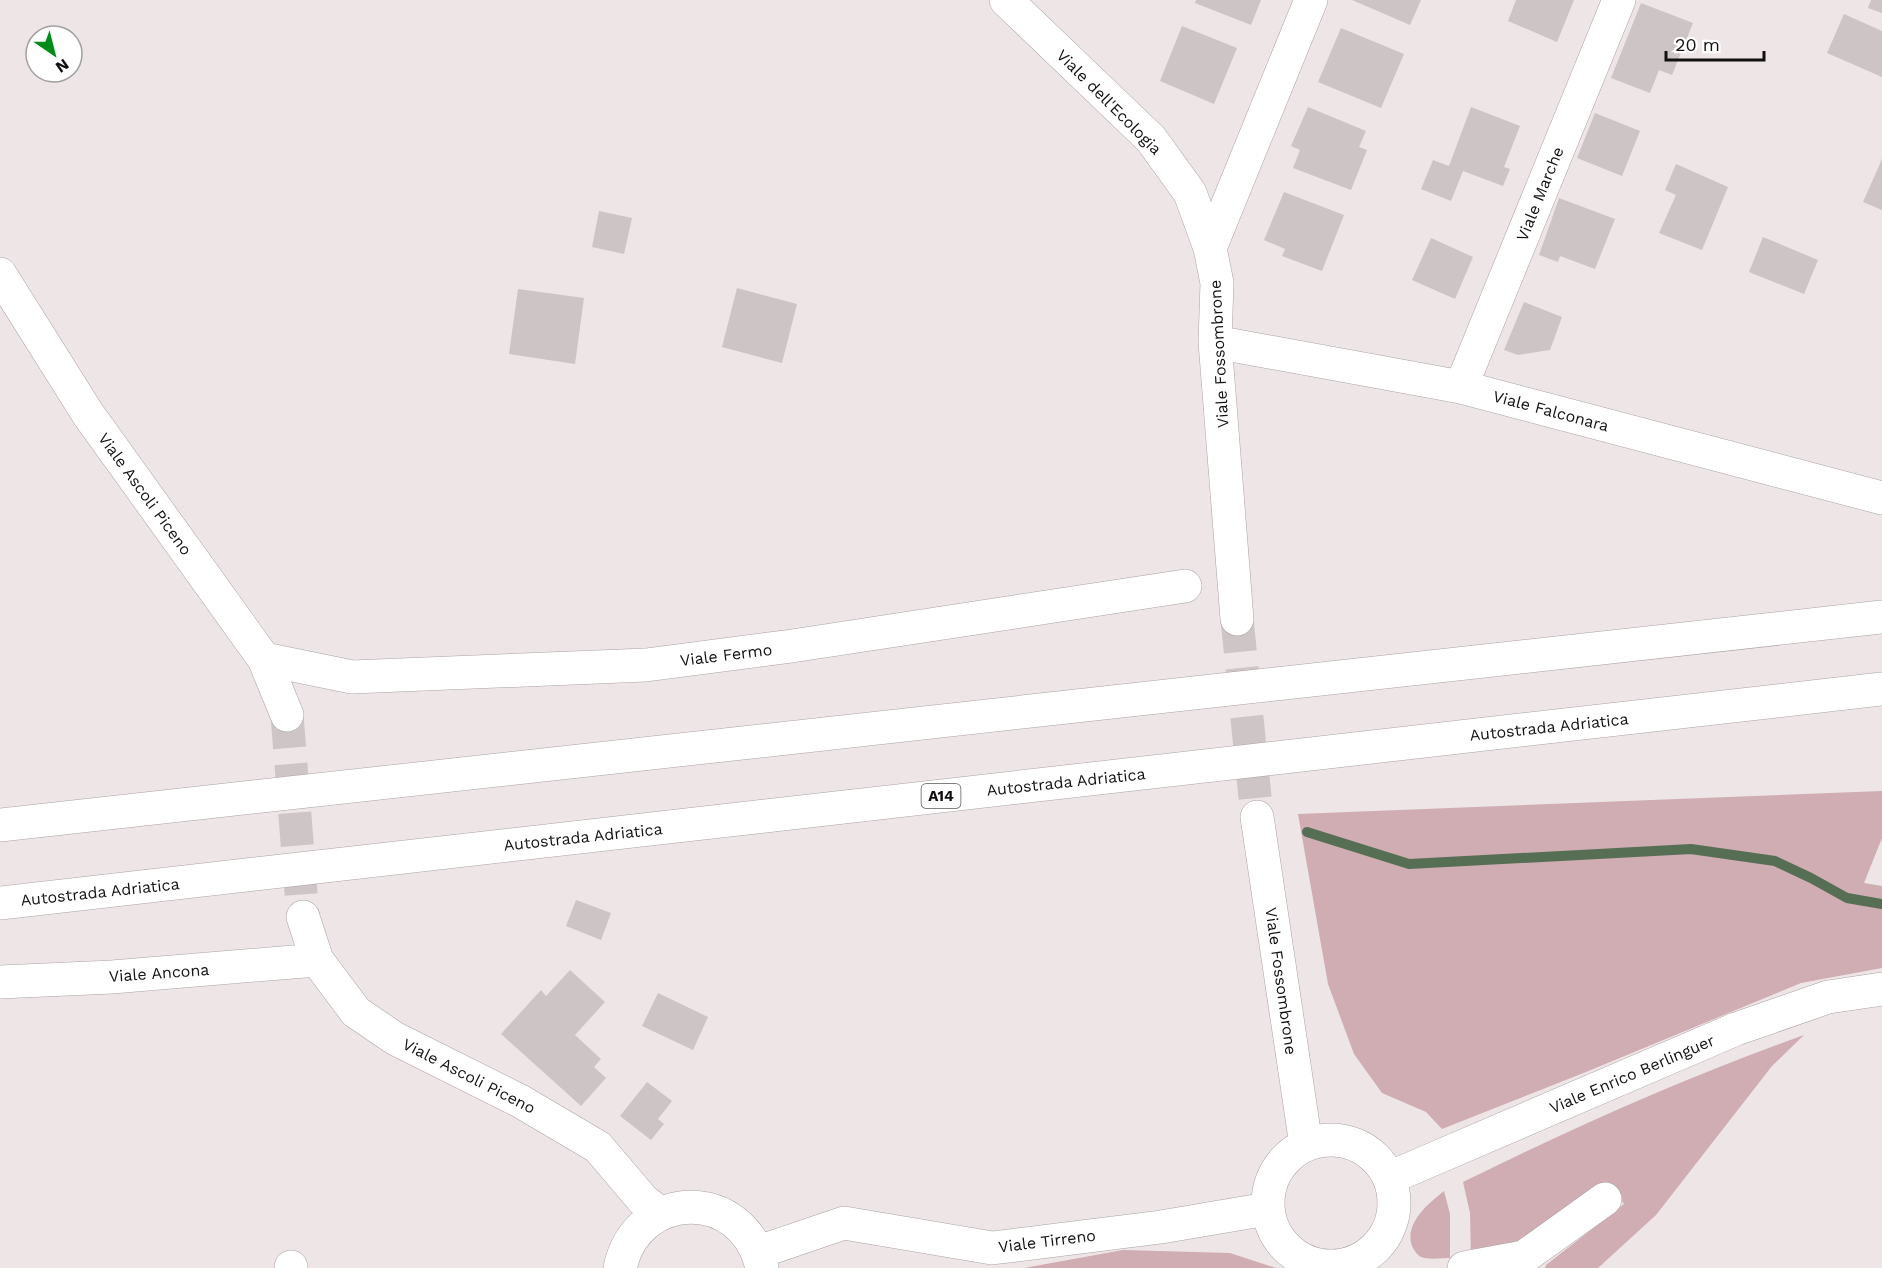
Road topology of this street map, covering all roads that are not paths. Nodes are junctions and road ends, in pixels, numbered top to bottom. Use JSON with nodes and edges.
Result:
{"nodes":[{"id":1,"x":1006,"y":0,"type":"edge"},
{"id":2,"x":1311,"y":0,"type":"edge"},
{"id":3,"x":1619,"y":0,"type":"edge"},
{"id":4,"x":1210,"y":249,"type":"junction"},
{"id":5,"x":0,"y":274,"type":"edge"},
{"id":6,"x":1215,"y":342,"type":"junction"},
{"id":7,"x":1461,"y":387,"type":"junction"},
{"id":8,"x":1882,"y":498,"type":"edge"},
{"id":9,"x":1185,"y":586,"type":"dead end"},
{"id":10,"x":1882,"y":617,"type":"edge"},
{"id":11,"x":1237,"y":619,"type":"tunnel mouth"},
{"id":12,"x":264,"y":659,"type":"junction"},
{"id":13,"x":1882,"y":689,"type":"edge"},
{"id":14,"x":286,"y":715,"type":"tunnel mouth"},
{"id":15,"x":1257,"y":817,"type":"tunnel mouth"},
{"id":16,"x":0,"y":825,"type":"edge"},
{"id":17,"x":0,"y":903,"type":"edge"},
{"id":18,"x":303,"y":917,"type":"tunnel mouth"},
{"id":19,"x":317,"y":960,"type":"junction"},
{"id":20,"x":0,"y":982,"type":"edge"},
{"id":21,"x":1882,"y":989,"type":"edge"},
{"id":22,"x":1306,"y":1145,"type":"junction"},
{"id":23,"x":1389,"y":1178,"type":"junction"},
{"id":24,"x":1605,"y":1199,"type":"dead end"},
{"id":25,"x":1267,"y":1209,"type":"junction"},
{"id":26,"x":661,"y":1214,"type":"junction"},
{"id":27,"x":760,"y":1260,"type":"edge"},
{"id":28,"x":1355,"y":1261,"type":"junction"},
{"id":29,"x":1509,"y":1264,"type":"edge"},
{"id":30,"x":621,"y":1268,"type":"edge"},
{"id":31,"x":1391,"y":1268,"type":"edge"},
{"id":32,"x":1464,"y":1268,"type":"edge"}],
"edges":[{"from":1,"to":4,"type":"main road","name":"Viale dell'Ecologia"},
{"from":2,"to":4,"type":"main road"},
{"from":3,"to":7,"type":"main road","name":"Viale Marche"},
{"from":4,"to":6,"type":"main road","name":"Viale Fossombrone"},
{"from":5,"to":12,"type":"main road","name":"Viale Ascoli Piceno"},
{"from":6,"to":7,"type":"main road","name":"Viale Falconara"},
{"from":6,"to":11,"type":"main road","name":"Viale Fossombrone"},
{"from":7,"to":8,"type":"main road","name":"Viale Falconara"},
{"from":9,"to":12,"type":"main road","name":"Viale Fermo"},
{"from":10,"to":16,"type":"main road"},
{"from":12,"to":14,"type":"main road","name":"Viale Ascoli Piceno"},
{"from":13,"to":17,"type":"main road","name":"Autostrada Adriatica","number":"A14"},
{"from":15,"to":22,"type":"main road","name":"Viale Fossombrone"},
{"from":18,"to":19,"type":"main road","name":"Viale Ascoli Piceno"},
{"from":19,"to":20,"type":"main road","name":"Viale Ancona"},
{"from":19,"to":26,"type":"main road","name":"Viale Ascoli Piceno"},
{"from":21,"to":23,"type":"main road","name":"Viale Enrico Berlinguer"},
{"from":22,"to":23,"type":"main road"},
{"from":22,"to":25,"type":"main road"},
{"from":23,"to":28,"type":"main road"},
{"from":24,"to":29,"type":"main road"},
{"from":25,"to":27,"type":"main road","name":"Viale Tirreno"},
{"from":25,"to":28,"type":"main road"},
{"from":26,"to":27,"type":"main road"},
{"from":26,"to":30,"type":"main road"},
{"from":28,"to":31,"type":"main road"},
{"from":29,"to":32,"type":"main road"}]}
